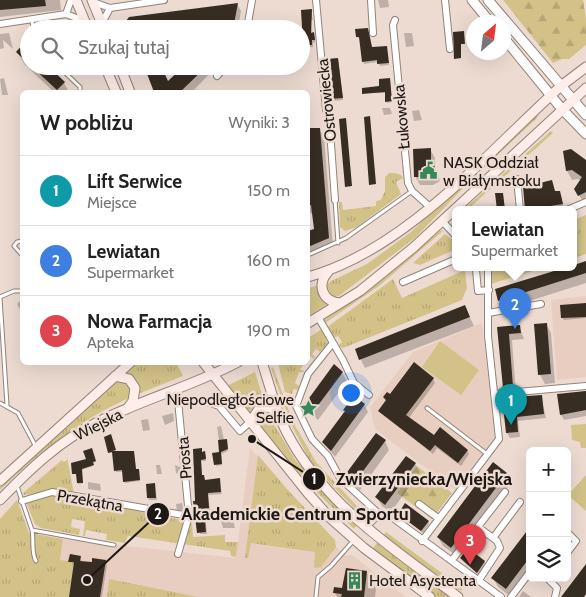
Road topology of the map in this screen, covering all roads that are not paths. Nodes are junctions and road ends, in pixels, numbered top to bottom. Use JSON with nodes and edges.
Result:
{"nodes":[{"id":1,"x":71,"y":0,"type":"edge"},
{"id":2,"x":76,"y":0,"type":"edge"},
{"id":3,"x":164,"y":0,"type":"edge"},
{"id":4,"x":252,"y":0,"type":"edge"},
{"id":5,"x":316,"y":0,"type":"edge"},
{"id":6,"x":371,"y":0,"type":"edge"},
{"id":7,"x":445,"y":0,"type":"edge"},
{"id":8,"x":472,"y":0,"type":"edge"},
{"id":9,"x":488,"y":0,"type":"edge"},
{"id":10,"x":92,"y":1,"type":"edge"},
{"id":11,"x":142,"y":2,"type":"edge"},
{"id":12,"x":110,"y":8,"type":"junction"},
{"id":13,"x":66,"y":14,"type":"junction"},
{"id":14,"x":484,"y":15,"type":"edge"},
{"id":15,"x":32,"y":20,"type":"edge"},
{"id":16,"x":77,"y":20,"type":"edge"},
{"id":17,"x":84,"y":20,"type":"edge"},
{"id":18,"x":100,"y":20,"type":"edge"},
{"id":19,"x":105,"y":20,"type":"edge"},
{"id":20,"x":249,"y":20,"type":"edge"},
{"id":21,"x":394,"y":20,"type":"dead end"},
{"id":22,"x":20,"y":22,"type":"edge"},
{"id":23,"x":0,"y":24,"type":"edge"},
{"id":24,"x":373,"y":33,"type":"dead end"},
{"id":25,"x":521,"y":38,"type":"junction"},
{"id":26,"x":511,"y":46,"type":"edge"},
{"id":27,"x":511,"y":48,"type":"edge"},
{"id":28,"x":450,"y":49,"type":"dead end"},
{"id":29,"x":586,"y":68,"type":"edge"},
{"id":30,"x":67,"y":75,"type":"edge"},
{"id":31,"x":109,"y":75,"type":"edge"},
{"id":32,"x":123,"y":75,"type":"edge"},
{"id":33,"x":561,"y":86,"type":"junction"},
{"id":34,"x":586,"y":88,"type":"edge"},
{"id":35,"x":80,"y":90,"type":"edge"},
{"id":36,"x":115,"y":90,"type":"edge"},
{"id":37,"x":129,"y":90,"type":"edge"},
{"id":38,"x":551,"y":95,"type":"junction"},
{"id":39,"x":572,"y":99,"type":"junction"},
{"id":40,"x":561,"y":108,"type":"junction"},
{"id":41,"x":586,"y":115,"type":"edge"},
{"id":42,"x":586,"y":134,"type":"edge"},
{"id":43,"x":517,"y":179,"type":"dead end"},
{"id":44,"x":412,"y":191,"type":"junction"},
{"id":45,"x":335,"y":200,"type":"joint"},
{"id":46,"x":459,"y":206,"type":"edge"},
{"id":47,"x":520,"y":206,"type":"edge"},
{"id":48,"x":430,"y":207,"type":"junction"},
{"id":49,"x":452,"y":212,"type":"edge"},
{"id":50,"x":442,"y":222,"type":"junction"},
{"id":51,"x":452,"y":232,"type":"edge"},
{"id":52,"x":20,"y":241,"type":"edge"},
{"id":53,"x":338,"y":243,"type":"junction"},
{"id":54,"x":20,"y":253,"type":"edge"},
{"id":55,"x":310,"y":254,"type":"edge"},
{"id":56,"x":452,"y":261,"type":"edge"},
{"id":57,"x":328,"y":271,"type":"junction"},
{"id":58,"x":476,"y":271,"type":"edge"},
{"id":59,"x":488,"y":271,"type":"edge"},
{"id":60,"x":310,"y":276,"type":"edge"},
{"id":61,"x":403,"y":282,"type":"dead end"},
{"id":62,"x":489,"y":290,"type":"junction"},
{"id":63,"x":20,"y":291,"type":"edge"},
{"id":64,"x":0,"y":298,"type":"edge"},
{"id":65,"x":340,"y":303,"type":"junction"},
{"id":66,"x":541,"y":304,"type":"dead end"},
{"id":67,"x":488,"y":314,"type":"junction"},
{"id":68,"x":318,"y":317,"type":"junction"},
{"id":69,"x":310,"y":322,"type":"edge"},
{"id":70,"x":332,"y":344,"type":"junction"},
{"id":71,"x":127,"y":365,"type":"edge"},
{"id":72,"x":206,"y":365,"type":"edge"},
{"id":73,"x":232,"y":365,"type":"edge"},
{"id":74,"x":263,"y":365,"type":"edge"},
{"id":75,"x":115,"y":376,"type":"junction"},
{"id":76,"x":212,"y":376,"type":"junction"},
{"id":77,"x":586,"y":386,"type":"edge"},
{"id":78,"x":177,"y":390,"type":"junction"},
{"id":79,"x":494,"y":394,"type":"junction"},
{"id":80,"x":369,"y":395,"type":"dead end"},
{"id":81,"x":204,"y":400,"type":"dead end"},
{"id":82,"x":0,"y":403,"type":"edge"},
{"id":83,"x":7,"y":405,"type":"junction"},
{"id":84,"x":427,"y":408,"type":"dead end"},
{"id":85,"x":127,"y":409,"type":"junction"},
{"id":86,"x":277,"y":411,"type":"junction"},
{"id":87,"x":250,"y":422,"type":"junction"},
{"id":88,"x":36,"y":447,"type":"junction"},
{"id":89,"x":488,"y":455,"type":"junction"},
{"id":90,"x":0,"y":481,"type":"edge"},
{"id":91,"x":16,"y":483,"type":"junction"},
{"id":92,"x":505,"y":492,"type":"dead end"},
{"id":93,"x":0,"y":500,"type":"edge"},
{"id":94,"x":22,"y":501,"type":"junction"},
{"id":95,"x":520,"y":502,"type":"dead end"},
{"id":96,"x":420,"y":504,"type":"dead end"},
{"id":97,"x":378,"y":514,"type":"junction"},
{"id":98,"x":189,"y":516,"type":"junction"},
{"id":99,"x":438,"y":518,"type":"junction"},
{"id":100,"x":366,"y":527,"type":"junction"},
{"id":101,"x":478,"y":527,"type":"junction"},
{"id":102,"x":342,"y":529,"type":"junction"},
{"id":103,"x":32,"y":530,"type":"junction"},
{"id":104,"x":571,"y":536,"type":"edge"},
{"id":105,"x":493,"y":538,"type":"junction"},
{"id":106,"x":354,"y":539,"type":"junction"},
{"id":107,"x":422,"y":540,"type":"junction"},
{"id":108,"x":114,"y":544,"type":"dead end"},
{"id":109,"x":571,"y":548,"type":"edge"},
{"id":110,"x":178,"y":554,"type":"dead end"},
{"id":111,"x":452,"y":560,"type":"junction"},
{"id":112,"x":36,"y":561,"type":"dead end"},
{"id":113,"x":526,"y":577,"type":"edge"},
{"id":114,"x":479,"y":580,"type":"junction"},
{"id":115,"x":552,"y":582,"type":"edge"},
{"id":116,"x":316,"y":597,"type":"edge"},
{"id":117,"x":430,"y":597,"type":"edge"},
{"id":118,"x":458,"y":597,"type":"edge"},
{"id":119,"x":501,"y":597,"type":"edge"},
{"id":120,"x":511,"y":597,"type":"edge"},
{"id":121,"x":555,"y":597,"type":"edge"}],
"edges":[{"from":1,"to":13,"type":"street"},
{"from":2,"to":17,"type":"main road"},
{"from":3,"to":11,"type":"street"},
{"from":4,"to":20,"type":"street"},
{"from":5,"to":45,"type":"street","name":"Ostrowiecka"},
{"from":6,"to":24,"type":"street"},
{"from":7,"to":28,"type":"street"},
{"from":8,"to":14,"type":"street"},
{"from":9,"to":25,"type":"street"},
{"from":10,"to":12,"type":"street"},
{"from":10,"to":18,"type":"main road"},
{"from":11,"to":12,"type":"street"},
{"from":12,"to":19,"type":"street"},
{"from":13,"to":15,"type":"street"},
{"from":13,"to":16,"type":"street"},
{"from":21,"to":44,"type":"street","name":"Łukowska"},
{"from":22,"to":23,"type":"street"},
{"from":25,"to":26,"type":"street"},
{"from":25,"to":33,"type":"street"},
{"from":27,"to":38,"type":"street"},
{"from":29,"to":33,"type":"main road"},
{"from":30,"to":35,"type":"lane"},
{"from":31,"to":36,"type":"main road"},
{"from":32,"to":37,"type":"main road"},
{"from":33,"to":38,"type":"main road"},
{"from":33,"to":39,"type":"street"},
{"from":34,"to":39,"type":"main road"},
{"from":38,"to":40,"type":"street"},
{"from":38,"to":48,"type":"main road"},
{"from":39,"to":40,"type":"main road"},
{"from":39,"to":41,"type":"street"},
{"from":40,"to":42,"type":"street"},
{"from":40,"to":46,"type":"main road"},
{"from":43,"to":47,"type":"street"},
{"from":44,"to":48,"type":"street"},
{"from":44,"to":53,"type":"lane"},
{"from":45,"to":53,"type":"lane"},
{"from":48,"to":57,"type":"main road"},
{"from":49,"to":50,"type":"main road"},
{"from":50,"to":51,"type":"street"},
{"from":50,"to":65,"type":"main road"},
{"from":52,"to":54,"type":"lane"},
{"from":53,"to":55,"type":"lane"},
{"from":56,"to":61,"type":"street"},
{"from":57,"to":60,"type":"main road"},
{"from":57,"to":65,"type":"main road"},
{"from":58,"to":62,"type":"street"},
{"from":59,"to":62,"type":"street"},
{"from":62,"to":67,"type":"street"},
{"from":63,"to":64,"type":"lane"},
{"from":64,"to":83,"type":"lane"},
{"from":65,"to":68,"type":"main road"},
{"from":66,"to":67,"type":"street"},
{"from":67,"to":79,"type":"street"},
{"from":68,"to":69,"type":"main road"},
{"from":68,"to":70,"type":"street"},
{"from":70,"to":80,"type":"street"},
{"from":70,"to":97,"type":"street"},
{"from":71,"to":75,"type":"main road","name":"Wiejska"},
{"from":72,"to":76,"type":"main road"},
{"from":73,"to":76,"type":"main road","name":"Wiejska"},
{"from":74,"to":86,"type":"main road"},
{"from":75,"to":85,"type":"main road"},
{"from":75,"to":88,"type":"main road","name":"Wiejska"},
{"from":76,"to":78,"type":"main road","name":"Wiejska"},
{"from":76,"to":87,"type":"main road"},
{"from":77,"to":79,"type":"street"},
{"from":78,"to":85,"type":"main road","name":"Wiejska"},
{"from":78,"to":98,"type":"street","name":"Prosta"},
{"from":79,"to":89,"type":"street"},
{"from":81,"to":87,"type":"street"},
{"from":82,"to":83,"type":"lane"},
{"from":83,"to":88,"type":"lane"},
{"from":84,"to":89,"type":"lane"},
{"from":85,"to":91,"type":"main road","name":"Wiejska"},
{"from":86,"to":87,"type":"main road"},
{"from":86,"to":100,"type":"main road"},
{"from":87,"to":102,"type":"main road"},
{"from":88,"to":90,"type":"main road","name":"Wiejska"},
{"from":89,"to":99,"type":"street"},
{"from":91,"to":93,"type":"main road","name":"Wiejska"},
{"from":91,"to":94,"type":"lane"},
{"from":92,"to":101,"type":"street"},
{"from":94,"to":98,"type":"street","name":"Przekątna"},
{"from":94,"to":103,"type":"lane"},
{"from":95,"to":105,"type":"street"},
{"from":96,"to":99,"type":"street"},
{"from":97,"to":100,"type":"street"},
{"from":97,"to":107,"type":"street"},
{"from":98,"to":110,"type":"street","name":"Prosta"},
{"from":99,"to":107,"type":"street"},
{"from":100,"to":102,"type":"main road"},
{"from":100,"to":118,"type":"main road"},
{"from":101,"to":105,"type":"street"},
{"from":101,"to":111,"type":"street"},
{"from":102,"to":106,"type":"main road"},
{"from":103,"to":108,"type":"lane"},
{"from":103,"to":112,"type":"lane"},
{"from":104,"to":109,"type":"street"},
{"from":105,"to":114,"type":"street"},
{"from":106,"to":116,"type":"lane"},
{"from":106,"to":117,"type":"main road"},
{"from":107,"to":111,"type":"street"},
{"from":111,"to":114,"type":"street"},
{"from":113,"to":120,"type":"street"},
{"from":114,"to":119,"type":"street"},
{"from":115,"to":121,"type":"street"}]}
